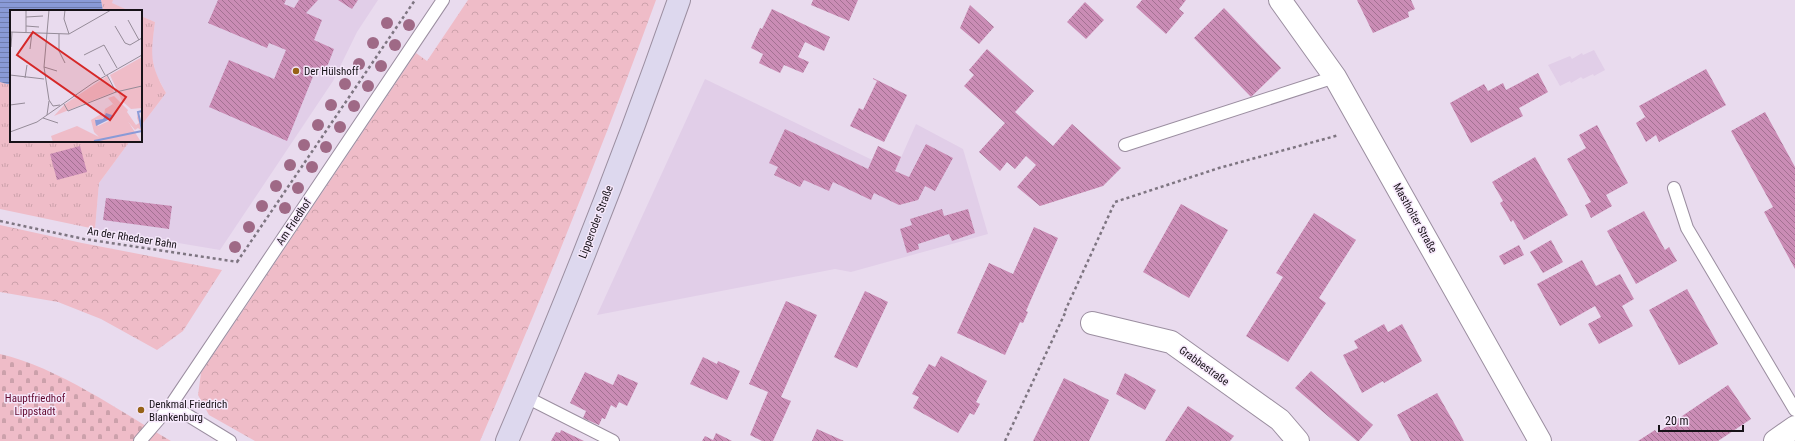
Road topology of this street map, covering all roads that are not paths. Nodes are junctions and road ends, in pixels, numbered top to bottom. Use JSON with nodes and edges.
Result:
{"nodes":[{"id":1,"x":443,"y":0,"type":"edge"},
{"id":2,"x":679,"y":0,"type":"edge"},
{"id":3,"x":1280,"y":0,"type":"edge"},
{"id":4,"x":1335,"y":77,"type":"junction"},
{"id":5,"x":1125,"y":145,"type":"dead end"},
{"id":6,"x":1674,"y":188,"type":"dead end"},
{"id":7,"x":1092,"y":323,"type":"road end"},
{"id":8,"x":526,"y":397,"type":"junction"},
{"id":9,"x":170,"y":405,"type":"junction"},
{"id":10,"x":1795,"y":410,"type":"edge"},
{"id":11,"x":1795,"y":427,"type":"edge"},
{"id":12,"x":140,"y":441,"type":"edge"},
{"id":13,"x":230,"y":441,"type":"edge"},
{"id":14,"x":507,"y":441,"type":"edge"},
{"id":15,"x":613,"y":441,"type":"edge"},
{"id":16,"x":1298,"y":441,"type":"edge"},
{"id":17,"x":1540,"y":441,"type":"edge"},
{"id":18,"x":1775,"y":441,"type":"edge"}],
"edges":[{"from":1,"to":9,"type":"lane","name":"Am Friedhof"},
{"from":2,"to":8,"type":"main road","name":"Lipperoder Straße"},
{"from":3,"to":4,"type":"street","name":"Mastholter Straße"},
{"from":4,"to":5,"type":"lane"},
{"from":4,"to":17,"type":"street","name":"Mastholter Straße"},
{"from":6,"to":10,"type":"lane"},
{"from":7,"to":16,"type":"street","name":"Grabbestraße"},
{"from":8,"to":14,"type":"main road","name":"Lipperoder Straße"},
{"from":8,"to":15,"type":"lane"},
{"from":9,"to":12,"type":"lane","name":"Am Friedhof"},
{"from":9,"to":13,"type":"lane"},
{"from":11,"to":18,"type":"street"}]}
